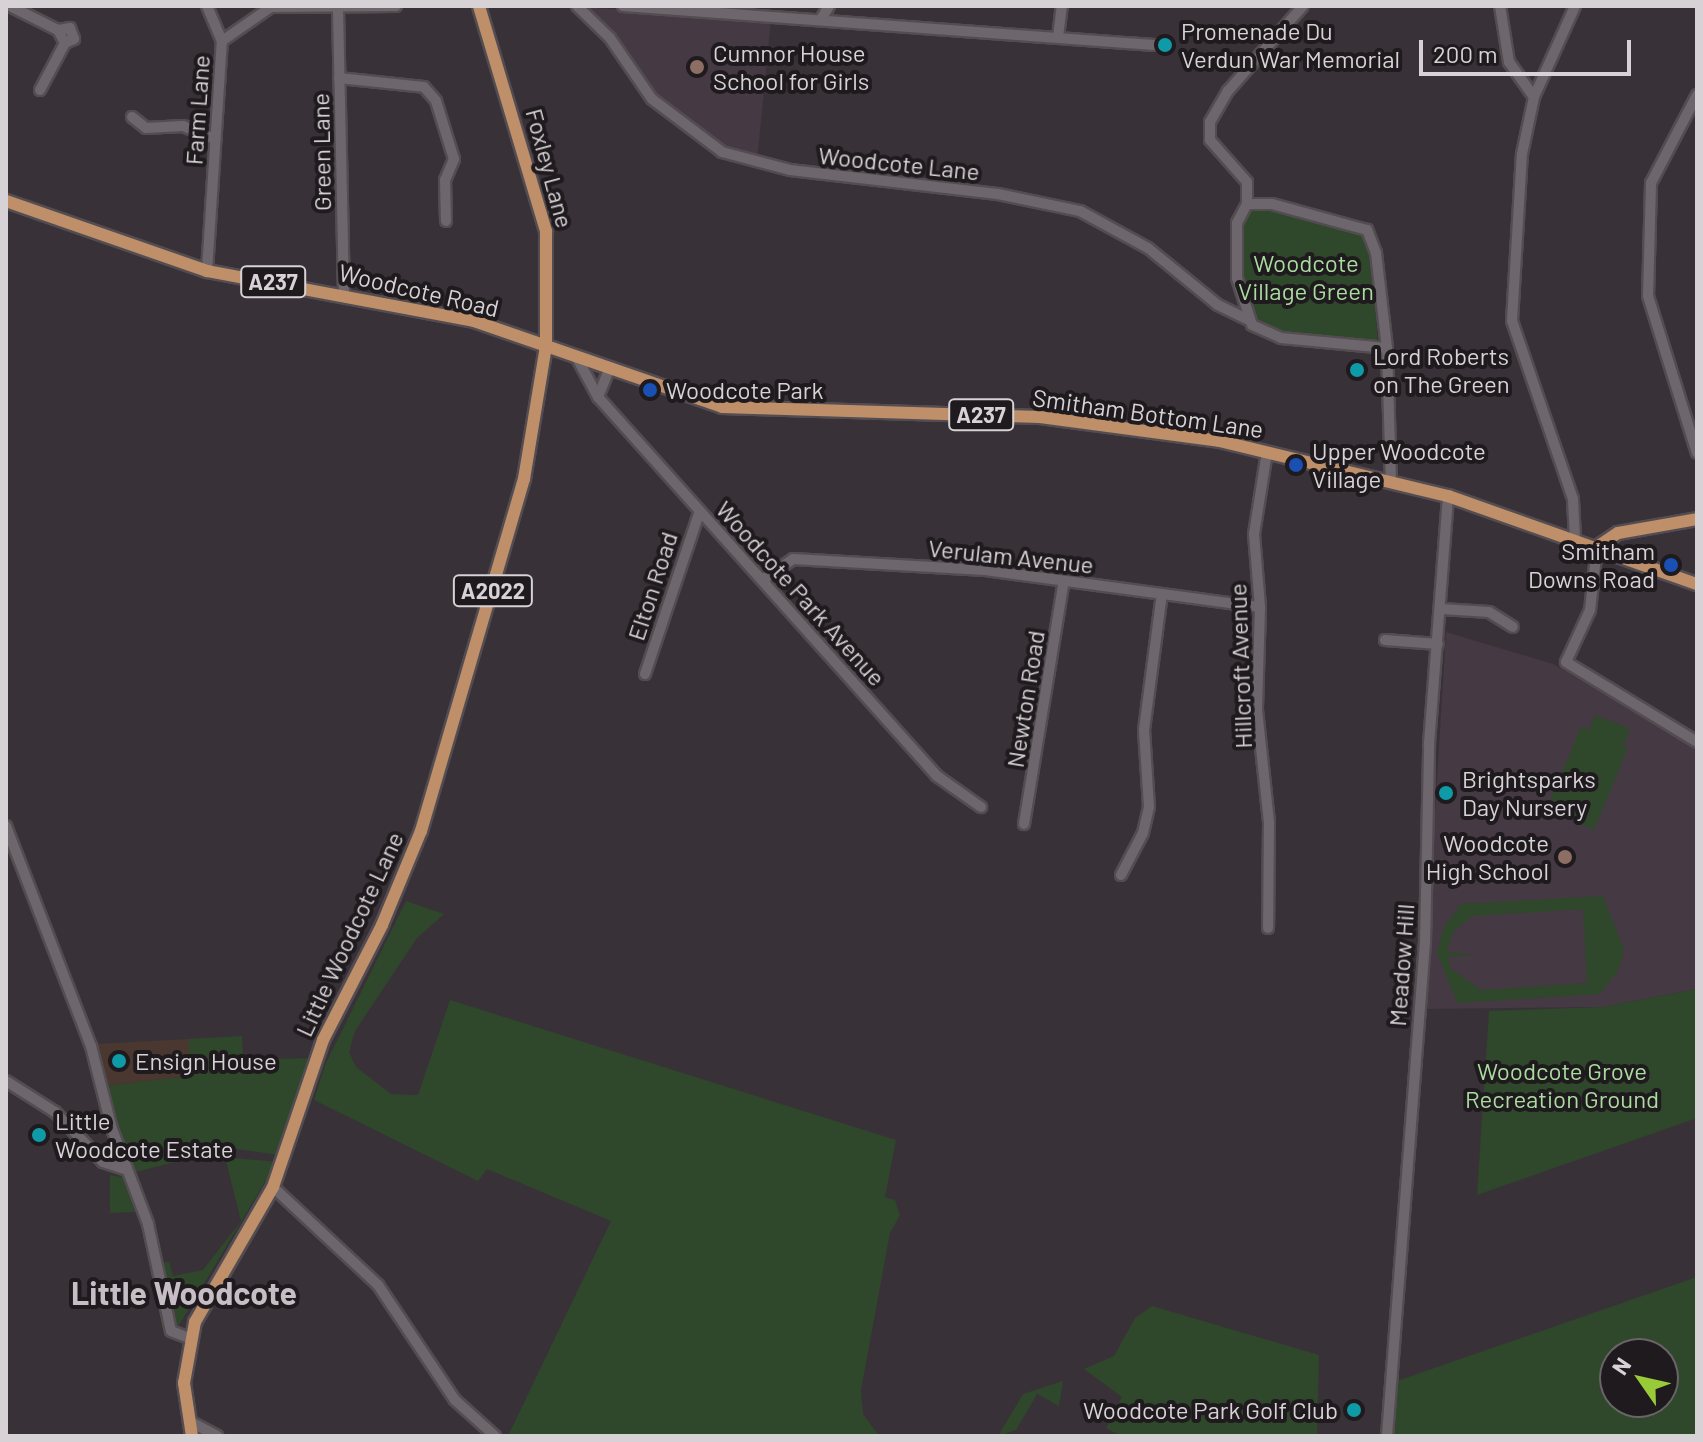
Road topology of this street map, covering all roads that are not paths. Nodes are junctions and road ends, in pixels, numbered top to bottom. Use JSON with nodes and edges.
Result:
{"nodes":[{"id":1,"x":10,"y":6,"type":"edge"},
{"id":2,"x":207,"y":6,"type":"edge"},
{"id":3,"x":396,"y":6,"type":"edge"},
{"id":4,"x":479,"y":6,"type":"edge"},
{"id":5,"x":577,"y":6,"type":"edge"},
{"id":6,"x":623,"y":6,"type":"edge"},
{"id":7,"x":829,"y":6,"type":"edge"},
{"id":8,"x":1062,"y":6,"type":"edge"},
{"id":9,"x":1303,"y":6,"type":"edge"},
{"id":10,"x":1500,"y":6,"type":"edge"},
{"id":11,"x":1575,"y":6,"type":"edge"},
{"id":12,"x":342,"y":8,"type":"edge"},
{"id":13,"x":821,"y":19,"type":"junction"},
{"id":14,"x":1058,"y":37,"type":"junction"},
{"id":15,"x":222,"y":41,"type":"junction"},
{"id":16,"x":1154,"y":45,"type":"dead end"},
{"id":17,"x":339,"y":78,"type":"junction"},
{"id":18,"x":40,"y":90,"type":"dead end"},
{"id":19,"x":1534,"y":97,"type":"junction"},
{"id":20,"x":1696,"y":101,"type":"edge"},
{"id":21,"x":132,"y":117,"type":"dead end"},
{"id":22,"x":216,"y":139,"type":"junction"},
{"id":23,"x":6,"y":201,"type":"edge"},
{"id":24,"x":1247,"y":204,"type":"junction"},
{"id":25,"x":446,"y":221,"type":"dead end"},
{"id":26,"x":207,"y":271,"type":"junction"},
{"id":27,"x":344,"y":294,"type":"junction"},
{"id":28,"x":1247,"y":319,"type":"junction"},
{"id":29,"x":546,"y":346,"type":"junction"},
{"id":30,"x":1387,"y":348,"type":"junction"},
{"id":31,"x":577,"y":358,"type":"junction"},
{"id":32,"x":609,"y":370,"type":"junction"},
{"id":33,"x":598,"y":397,"type":"junction"},
{"id":34,"x":1267,"y":452,"type":"junction"},
{"id":35,"x":1697,"y":453,"type":"edge"},
{"id":36,"x":1391,"y":482,"type":"junction"},
{"id":37,"x":1448,"y":496,"type":"junction"},
{"id":38,"x":700,"y":511,"type":"junction"},
{"id":39,"x":1697,"y":519,"type":"edge"},
{"id":40,"x":1575,"y":539,"type":"junction"},
{"id":41,"x":1597,"y":547,"type":"junction"},
{"id":42,"x":762,"y":580,"type":"junction"},
{"id":43,"x":1064,"y":581,"type":"junction"},
{"id":44,"x":1697,"y":584,"type":"edge"},
{"id":45,"x":1162,"y":594,"type":"junction"},
{"id":46,"x":1260,"y":607,"type":"junction"},
{"id":47,"x":1442,"y":609,"type":"junction"},
{"id":48,"x":1513,"y":627,"type":"dead end"},
{"id":49,"x":1385,"y":640,"type":"dead end"},
{"id":50,"x":1438,"y":644,"type":"junction"},
{"id":51,"x":645,"y":674,"type":"dead end"},
{"id":52,"x":1697,"y":742,"type":"edge"},
{"id":53,"x":981,"y":807,"type":"dead end"},
{"id":54,"x":1024,"y":824,"type":"dead end"},
{"id":55,"x":6,"y":826,"type":"edge"},
{"id":56,"x":1121,"y":875,"type":"dead end"},
{"id":57,"x":1268,"y":928,"type":"dead end"},
{"id":58,"x":6,"y":1081,"type":"edge"},
{"id":59,"x":127,"y":1170,"type":"junction"},
{"id":60,"x":273,"y":1187,"type":"junction"},
{"id":61,"x":189,"y":1338,"type":"junction"},
{"id":62,"x":189,"y":1421,"type":"junction"},
{"id":63,"x":192,"y":1436,"type":"edge"},
{"id":64,"x":217,"y":1436,"type":"edge"},
{"id":65,"x":495,"y":1436,"type":"edge"},
{"id":66,"x":1387,"y":1436,"type":"edge"}],
"edges":[{"from":1,"to":18,"type":"street"},
{"from":2,"to":15,"type":"street"},
{"from":3,"to":12,"type":"street","name":"Farm Lane"},
{"from":4,"to":29,"type":"main road","name":"Foxley Lane","number":"A2022"},
{"from":5,"to":28,"type":"street","name":"Woodcote Lane"},
{"from":6,"to":13,"type":"street"},
{"from":7,"to":13,"type":"street"},
{"from":8,"to":14,"type":"street"},
{"from":9,"to":24,"type":"street"},
{"from":10,"to":19,"type":"street"},
{"from":11,"to":19,"type":"street"},
{"from":12,"to":15,"type":"street","name":"Farm Lane"},
{"from":12,"to":17,"type":"street","name":"Green Lane"},
{"from":13,"to":14,"type":"street"},
{"from":14,"to":16,"type":"street"},
{"from":15,"to":22,"type":"street","name":"Farm Lane"},
{"from":17,"to":25,"type":"street"},
{"from":17,"to":27,"type":"street","name":"Green Lane"},
{"from":19,"to":40,"type":"street"},
{"from":20,"to":35,"type":"street"},
{"from":21,"to":22,"type":"street"},
{"from":22,"to":26,"type":"street","name":"Farm Lane"},
{"from":23,"to":26,"type":"main road","name":"Woodcote Road","number":"A237"},
{"from":24,"to":28,"type":"street"},
{"from":24,"to":30,"type":"street"},
{"from":26,"to":27,"type":"main road","name":"Woodcote Road","number":"A237"},
{"from":27,"to":29,"type":"main road","name":"Woodcote Road","number":"A237"},
{"from":28,"to":30,"type":"street"},
{"from":29,"to":31,"type":"main road","name":"Smitham Bottom Lane","number":"A237"},
{"from":29,"to":60,"type":"main road","name":"Little Woodcote Lane","number":"A2022"},
{"from":30,"to":36,"type":"street"},
{"from":31,"to":32,"type":"main road","name":"Smitham Bottom Lane","number":"A237"},
{"from":31,"to":33,"type":"street","name":"Woodcote Park Avenue"},
{"from":32,"to":33,"type":"street"},
{"from":32,"to":34,"type":"main road","name":"Smitham Bottom Lane","number":"A237"},
{"from":33,"to":38,"type":"street","name":"Woodcote Park Avenue"},
{"from":34,"to":36,"type":"main road","name":"Smitham Bottom Lane","number":"A237"},
{"from":34,"to":46,"type":"street","name":"Hillcroft Avenue"},
{"from":36,"to":37,"type":"main road","name":"Smitham Bottom Lane","number":"A237"},
{"from":37,"to":40,"type":"main road","name":"Smitham Bottom Lane","number":"A237"},
{"from":37,"to":47,"type":"street","name":"Meadow Hill"},
{"from":38,"to":42,"type":"street","name":"Woodcote Park Avenue"},
{"from":38,"to":51,"type":"street","name":"Elton Road"},
{"from":39,"to":41,"type":"main road"},
{"from":40,"to":41,"type":"main road","name":"Smitham Bottom Lane","number":"A237"},
{"from":41,"to":44,"type":"main road","number":"A237"},
{"from":41,"to":52,"type":"street"},
{"from":42,"to":43,"type":"street","name":"Verulam Avenue"},
{"from":42,"to":53,"type":"street","name":"Woodcote Park Avenue"},
{"from":43,"to":45,"type":"street","name":"Verulam Avenue"},
{"from":43,"to":54,"type":"street","name":"Newton Road"},
{"from":45,"to":46,"type":"street","name":"Verulam Avenue"},
{"from":45,"to":56,"type":"street"},
{"from":46,"to":57,"type":"street","name":"Hillcroft Avenue"},
{"from":47,"to":48,"type":"street"},
{"from":47,"to":50,"type":"street","name":"Meadow Hill"},
{"from":49,"to":50,"type":"street"},
{"from":50,"to":66,"type":"street","name":"Meadow Hill"},
{"from":55,"to":59,"type":"street"},
{"from":58,"to":59,"type":"street"},
{"from":59,"to":61,"type":"street"},
{"from":60,"to":61,"type":"main road","name":"Little Woodcote Lane","number":"A2022"},
{"from":60,"to":65,"type":"street"},
{"from":61,"to":62,"type":"main road","name":"Little Woodcote Lane","number":"A2022"},
{"from":62,"to":63,"type":"main road","number":"A2022"},
{"from":62,"to":64,"type":"street"}]}
